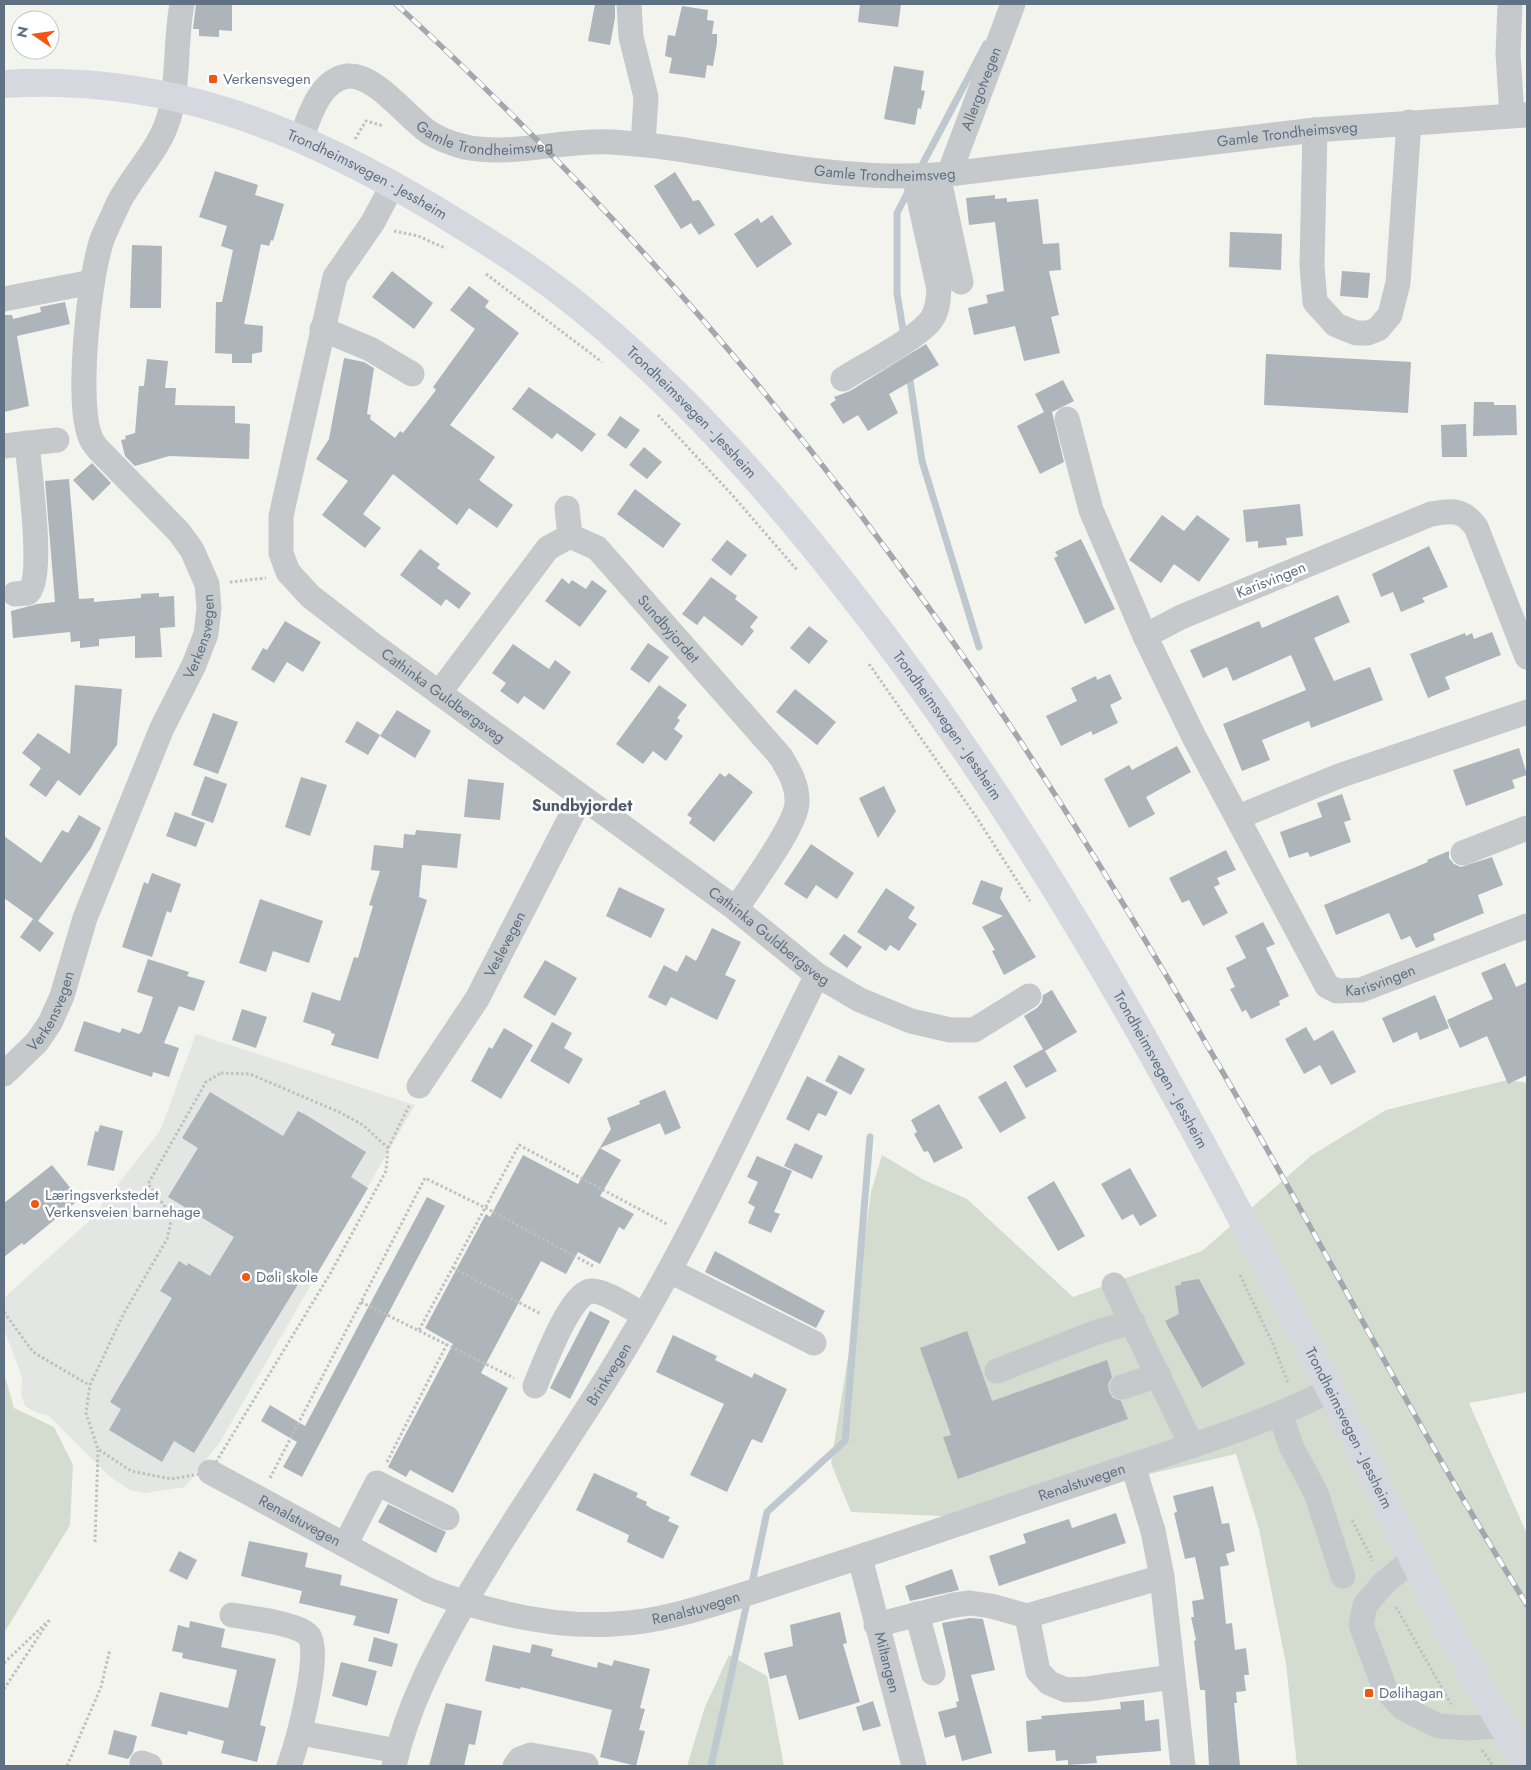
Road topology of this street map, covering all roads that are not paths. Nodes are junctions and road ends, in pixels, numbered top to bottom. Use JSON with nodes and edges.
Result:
{"nodes":[{"id":1,"x":182,"y":4,"type":"edge"},
{"id":2,"x":629,"y":4,"type":"edge"},
{"id":3,"x":1013,"y":4,"type":"edge"},
{"id":4,"x":1510,"y":4,"type":"edge"},
{"id":5,"x":4,"y":84,"type":"edge"},
{"id":6,"x":174,"y":96,"type":"junction"},
{"id":7,"x":1520,"y":115,"type":"edge"},
{"id":8,"x":1409,"y":122,"type":"junction"},
{"id":9,"x":1315,"y":130,"type":"junction"},
{"id":10,"x":301,"y":139,"type":"junction"},
{"id":11,"x":643,"y":144,"type":"junction"},
{"id":12,"x":934,"y":175,"type":"junction"},
{"id":13,"x":393,"y":184,"type":"junction"},
{"id":14,"x":92,"y":282,"type":"junction"},
{"id":15,"x":961,"y":282,"type":"dead end"},
{"id":16,"x":4,"y":299,"type":"edge"},
{"id":17,"x":322,"y":329,"type":"junction"},
{"id":18,"x":412,"y":374,"type":"dead end"},
{"id":19,"x":843,"y":379,"type":"dead end"},
{"id":20,"x":1067,"y":419,"type":"dead end"},
{"id":21,"x":57,"y":440,"type":"dead end"},
{"id":22,"x":15,"y":445,"type":"edge"},
{"id":23,"x":567,"y":508,"type":"dead end"},
{"id":24,"x":570,"y":536,"type":"junction"},
{"id":25,"x":16,"y":594,"type":"dead end"},
{"id":26,"x":1145,"y":636,"type":"junction"},
{"id":27,"x":1525,"y":642,"type":"edge"},
{"id":28,"x":439,"y":693,"type":"junction"},
{"id":29,"x":1527,"y":712,"type":"edge"},
{"id":30,"x":581,"y":797,"type":"junction"},
{"id":31,"x":1238,"y":817,"type":"junction"},
{"id":32,"x":1527,"y":828,"type":"edge"},
{"id":33,"x":1464,"y":853,"type":"dead end"},
{"id":34,"x":736,"y":909,"type":"junction"},
{"id":35,"x":1527,"y":926,"type":"edge"},
{"id":36,"x":817,"y":975,"type":"junction"},
{"id":37,"x":1029,"y":996,"type":"dead end"},
{"id":38,"x":8,"y":1062,"type":"edge"},
{"id":39,"x":419,"y":1086,"type":"road end"},
{"id":40,"x":670,"y":1271,"type":"junction"},
{"id":41,"x":1114,"y":1285,"type":"dead end"},
{"id":42,"x":644,"y":1315,"type":"junction"},
{"id":43,"x":1133,"y":1322,"type":"junction"},
{"id":44,"x":814,"y":1344,"type":"dead end"},
{"id":45,"x":997,"y":1371,"type":"dead end"},
{"id":46,"x":1159,"y":1375,"type":"junction"},
{"id":47,"x":534,"y":1386,"type":"road end"},
{"id":48,"x":1122,"y":1387,"type":"dead end"},
{"id":49,"x":1331,"y":1390,"type":"junction"},
{"id":50,"x":1289,"y":1410,"type":"junction"},
{"id":51,"x":1192,"y":1446,"type":"junction"},
{"id":52,"x":1134,"y":1465,"type":"junction"},
{"id":53,"x":210,"y":1472,"type":"road end"},
{"id":54,"x":447,"y":1518,"type":"dead end"},
{"id":55,"x":345,"y":1545,"type":"junction"},
{"id":56,"x":860,"y":1558,"type":"junction"},
{"id":57,"x":1414,"y":1558,"type":"junction"},
{"id":58,"x":1344,"y":1576,"type":"dead end"},
{"id":59,"x":1162,"y":1577,"type":"junction"},
{"id":60,"x":464,"y":1603,"type":"junction"},
{"id":61,"x":917,"y":1614,"type":"junction"},
{"id":62,"x":232,"y":1615,"type":"dead end"},
{"id":63,"x":1027,"y":1616,"type":"junction"},
{"id":64,"x":876,"y":1625,"type":"junction"},
{"id":65,"x":933,"y":1673,"type":"dead end"},
{"id":66,"x":1172,"y":1677,"type":"junction"},
{"id":67,"x":1502,"y":1726,"type":"junction"},
{"id":68,"x":301,"y":1733,"type":"junction"},
{"id":69,"x":396,"y":1759,"type":"edge"},
{"id":70,"x":1527,"y":1764,"type":"edge"},
{"id":71,"x":586,"y":1765,"type":"dead end"},
{"id":72,"x":289,"y":1766,"type":"edge"},
{"id":73,"x":515,"y":1766,"type":"edge"},
{"id":74,"x":914,"y":1766,"type":"edge"},
{"id":75,"x":1182,"y":1766,"type":"edge"}],
"edges":[{"from":1,"to":6,"type":"street","name":"Verkensvegen"},
{"from":2,"to":11,"type":"street"},
{"from":3,"to":12,"type":"street","name":"Allergotvegen"},
{"from":4,"to":7,"type":"street"},
{"from":5,"to":6,"type":"main road","name":"Trondheimsvegen - Jessheim"},
{"from":6,"to":10,"type":"main road","name":"Trondheimsvegen - Jessheim"},
{"from":6,"to":14,"type":"street","name":"Verkensvegen"},
{"from":7,"to":8,"type":"street","name":"Gamle Trondheimsveg"},
{"from":8,"to":9,"type":"street","name":"Gamle Trondheimsveg"},
{"from":8,"to":9,"type":"street"},
{"from":9,"to":12,"type":"street","name":"Gamle Trondheimsveg"},
{"from":10,"to":11,"type":"street","name":"Gamle Trondheimsveg"},
{"from":10,"to":13,"type":"main road","name":"Trondheimsvegen - Jessheim"},
{"from":11,"to":12,"type":"street","name":"Gamle Trondheimsveg"},
{"from":12,"to":15,"type":"street"},
{"from":12,"to":19,"type":"street"},
{"from":13,"to":17,"type":"street","name":"Cathinka Guldbergsveg"},
{"from":13,"to":49,"type":"main road","name":"Trondheimsvegen - Jessheim"},
{"from":14,"to":16,"type":"street"},
{"from":14,"to":38,"type":"street","name":"Verkensvegen"},
{"from":17,"to":18,"type":"street"},
{"from":17,"to":28,"type":"street","name":"Cathinka Guldbergsveg"},
{"from":20,"to":26,"type":"street"},
{"from":21,"to":22,"type":"street"},
{"from":22,"to":25,"type":"street"},
{"from":23,"to":24,"type":"street"},
{"from":24,"to":28,"type":"street"},
{"from":24,"to":34,"type":"street","name":"Sundbyjordet"},
{"from":26,"to":27,"type":"street","name":"Karisvingen"},
{"from":26,"to":31,"type":"street","name":"Karisvingen"},
{"from":28,"to":30,"type":"street","name":"Cathinka Guldbergsveg"},
{"from":29,"to":31,"type":"street"},
{"from":30,"to":34,"type":"street","name":"Cathinka Guldbergsveg"},
{"from":30,"to":39,"type":"street","name":"Veslevegen"},
{"from":31,"to":35,"type":"street","name":"Karisvingen"},
{"from":32,"to":33,"type":"street"},
{"from":34,"to":36,"type":"street","name":"Cathinka Guldbergsveg"},
{"from":36,"to":37,"type":"street","name":"Cathinka Guldbergsveg"},
{"from":36,"to":40,"type":"street","name":"Brinkvegen"},
{"from":40,"to":42,"type":"street","name":"Brinkvegen"},
{"from":40,"to":44,"type":"street"},
{"from":41,"to":43,"type":"street"},
{"from":42,"to":47,"type":"street"},
{"from":42,"to":60,"type":"street","name":"Brinkvegen"},
{"from":43,"to":45,"type":"street"},
{"from":43,"to":46,"type":"street"},
{"from":46,"to":48,"type":"street"},
{"from":46,"to":51,"type":"street"},
{"from":49,"to":50,"type":"street","name":"Renalstuvegen"},
{"from":49,"to":57,"type":"main road","name":"Trondheimsvegen - Jessheim"},
{"from":50,"to":51,"type":"street","name":"Renalstuvegen"},
{"from":50,"to":58,"type":"street"},
{"from":51,"to":52,"type":"street","name":"Renalstuvegen"},
{"from":52,"to":56,"type":"street","name":"Renalstuvegen"},
{"from":52,"to":59,"type":"street"},
{"from":53,"to":55,"type":"street","name":"Renalstuvegen"},
{"from":54,"to":55,"type":"street"},
{"from":55,"to":60,"type":"street","name":"Renalstuvegen"},
{"from":56,"to":60,"type":"street","name":"Renalstuvegen"},
{"from":56,"to":64,"type":"street","name":"Miltangen"},
{"from":57,"to":67,"type":"main road","name":"Trondheimsvegen - Jessheim"},
{"from":57,"to":67,"type":"street"},
{"from":59,"to":63,"type":"street"},
{"from":59,"to":66,"type":"street"},
{"from":60,"to":69,"type":"street","name":"Brinkvegen"},
{"from":61,"to":63,"type":"street"},
{"from":61,"to":64,"type":"street"},
{"from":61,"to":65,"type":"street"},
{"from":62,"to":68,"type":"street"},
{"from":63,"to":66,"type":"street"},
{"from":64,"to":74,"type":"street","name":"Miltangen"},
{"from":66,"to":75,"type":"street"},
{"from":67,"to":70,"type":"main road","name":"Trondheimsvegen - Jessheim"},
{"from":68,"to":69,"type":"street"},
{"from":68,"to":72,"type":"street"},
{"from":71,"to":73,"type":"street"}]}
